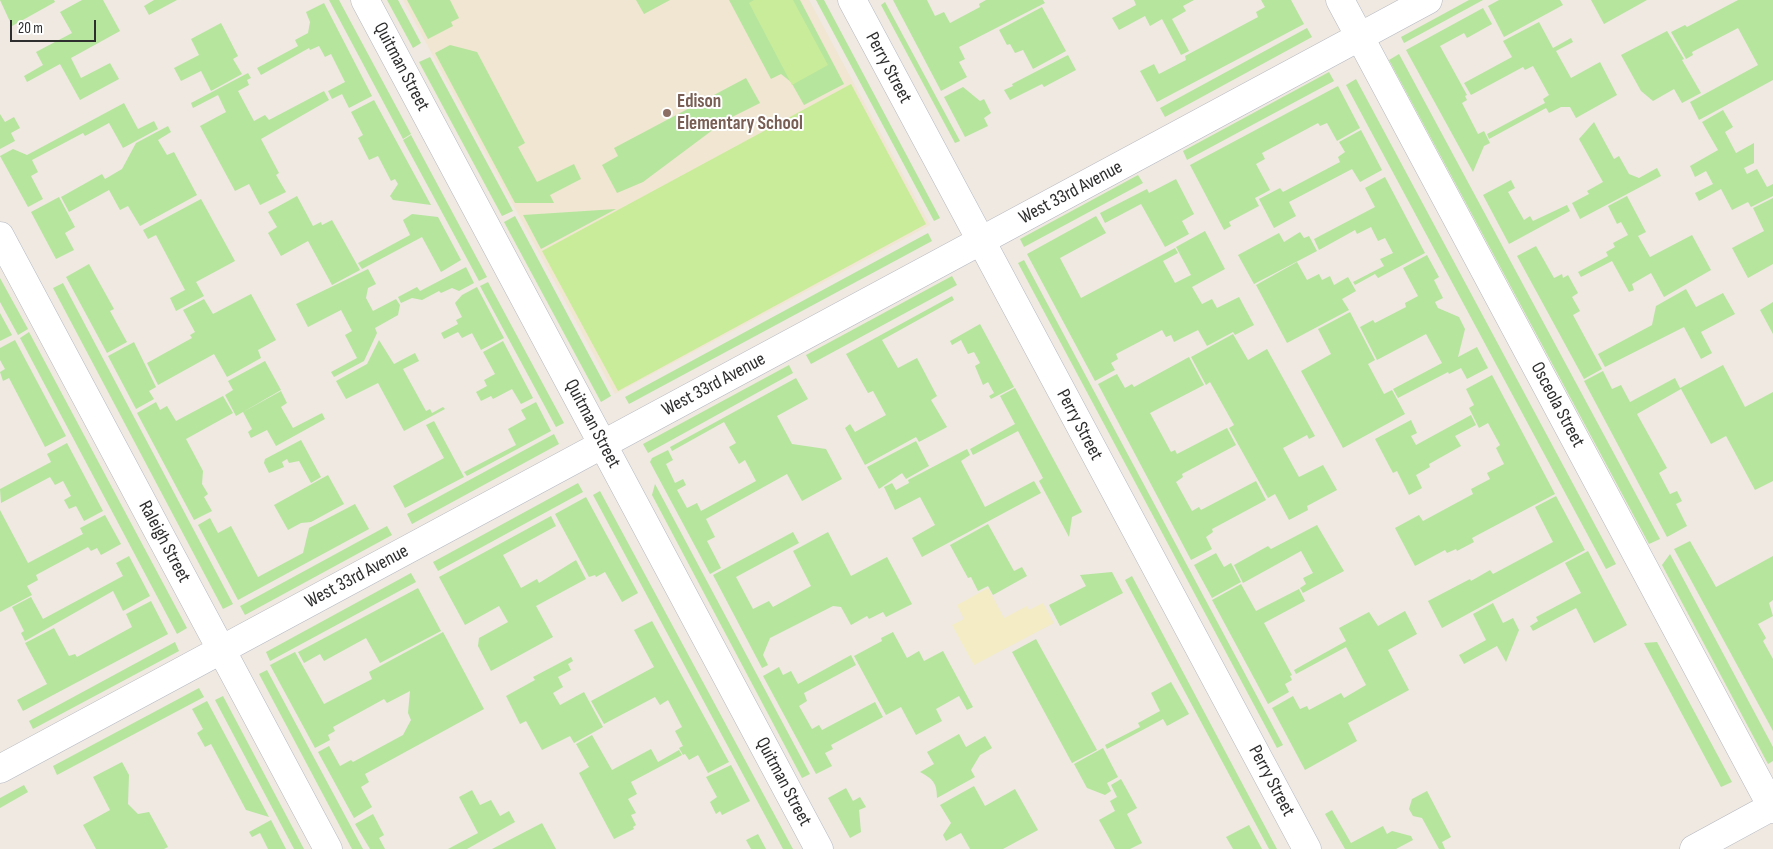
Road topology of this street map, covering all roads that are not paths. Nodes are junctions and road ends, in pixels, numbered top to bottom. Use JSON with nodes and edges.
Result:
{"nodes":[{"id":1,"x":365,"y":0,"type":"edge"},
{"id":2,"x":852,"y":0,"type":"edge"},
{"id":3,"x":1340,"y":0,"type":"edge"},
{"id":4,"x":1428,"y":0,"type":"edge"},
{"id":5,"x":1360,"y":37,"type":"junction"},
{"id":6,"x":0,"y":236,"type":"edge"},
{"id":7,"x":981,"y":242,"type":"junction"},
{"id":8,"x":603,"y":445,"type":"junction"},
{"id":9,"x":222,"y":650,"type":"junction"},
{"id":10,"x":0,"y":769,"type":"edge"},
{"id":11,"x":1773,"y":807,"type":"edge"},
{"id":12,"x":328,"y":849,"type":"edge"},
{"id":13,"x":818,"y":849,"type":"edge"},
{"id":14,"x":1307,"y":849,"type":"edge"},
{"id":15,"x":1694,"y":849,"type":"edge"}],
"edges":[{"from":1,"to":8,"type":"street","name":"Quitman Street"},
{"from":2,"to":7,"type":"street","name":"Perry Street"},
{"from":3,"to":5,"type":"street","name":"Osceola Street"},
{"from":4,"to":5,"type":"street","name":"West 33rd Avenue"},
{"from":5,"to":7,"type":"street","name":"West 33rd Avenue"},
{"from":5,"to":11,"type":"street","name":"Osceola Street"},
{"from":6,"to":9,"type":"street","name":"Raleigh Street"},
{"from":7,"to":8,"type":"street","name":"West 33rd Avenue"},
{"from":7,"to":14,"type":"street","name":"Perry Street"},
{"from":8,"to":9,"type":"street","name":"West 33rd Avenue"},
{"from":8,"to":13,"type":"street","name":"Quitman Street"},
{"from":9,"to":10,"type":"street","name":"West 33rd Avenue"},
{"from":9,"to":12,"type":"street","name":"Raleigh Street"},
{"from":11,"to":15,"type":"street"}]}
